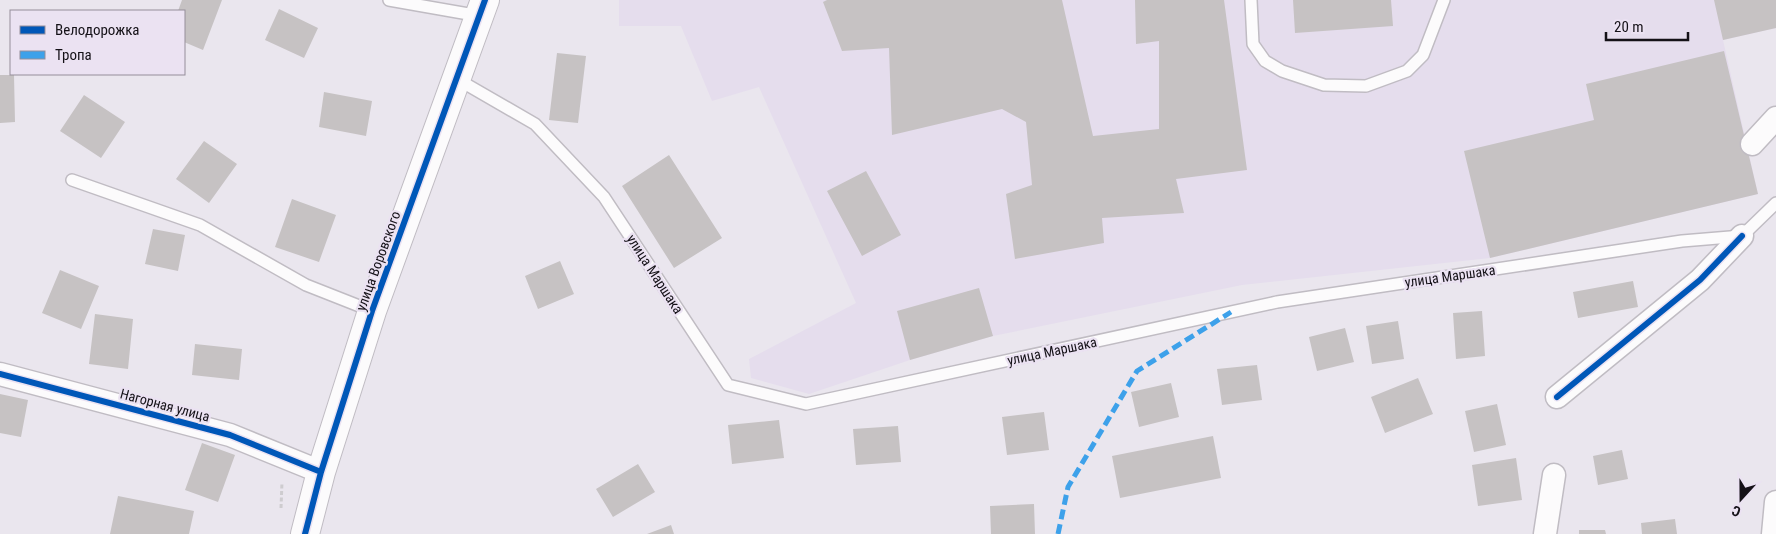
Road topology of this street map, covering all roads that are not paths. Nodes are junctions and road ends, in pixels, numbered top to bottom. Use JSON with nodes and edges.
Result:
{"nodes":[{"id":1,"x":390,"y":0,"type":"edge"},
{"id":2,"x":1251,"y":0,"type":"edge"},
{"id":3,"x":1444,"y":0,"type":"edge"},
{"id":4,"x":482,"y":8,"type":"edge"},
{"id":5,"x":457,"y":79,"type":"junction"},
{"id":6,"x":1776,"y":118,"type":"edge"},
{"id":7,"x":1752,"y":144,"type":"dead end"},
{"id":8,"x":72,"y":180,"type":"dead end"},
{"id":9,"x":1776,"y":203,"type":"edge"},
{"id":10,"x":1742,"y":236,"type":"junction"},
{"id":11,"x":372,"y":311,"type":"junction"},
{"id":12,"x":0,"y":374,"type":"edge"},
{"id":13,"x":1557,"y":397,"type":"dead end"},
{"id":14,"x":321,"y":472,"type":"junction"},
{"id":15,"x":1554,"y":474,"type":"dead end"},
{"id":16,"x":1776,"y":502,"type":"edge"},
{"id":17,"x":1775,"y":507,"type":"edge"},
{"id":18,"x":305,"y":534,"type":"edge"},
{"id":19,"x":1546,"y":534,"type":"edge"},
{"id":20,"x":1773,"y":534,"type":"edge"}],
"edges":[{"from":1,"to":4,"type":"lane"},
{"from":2,"to":3,"type":"lane"},
{"from":4,"to":5,"type":"street","name":"улица Воровского"},
{"from":5,"to":10,"type":"lane","name":"улица Маршака"},
{"from":5,"to":11,"type":"street","name":"улица Воровского"},
{"from":6,"to":7,"type":"street"},
{"from":8,"to":11,"type":"lane"},
{"from":9,"to":10,"type":"lane"},
{"from":10,"to":13,"type":"street"},
{"from":11,"to":14,"type":"street","name":"улица Воровского"},
{"from":12,"to":14,"type":"street","name":"Нагорная улица"},
{"from":14,"to":18,"type":"street","name":"улица Воровского"},
{"from":15,"to":19,"type":"street"},
{"from":16,"to":17,"type":"street"},
{"from":17,"to":20,"type":"street"}]}
